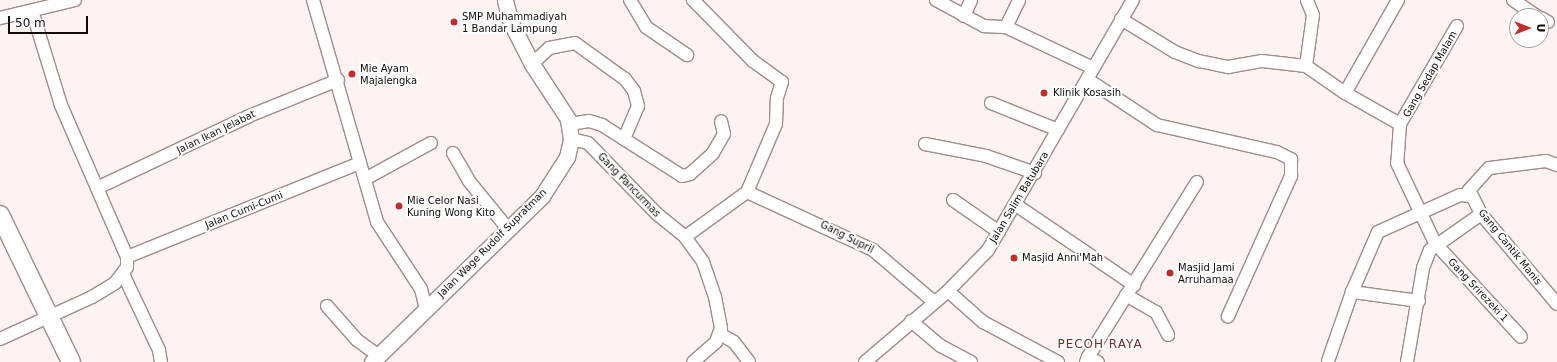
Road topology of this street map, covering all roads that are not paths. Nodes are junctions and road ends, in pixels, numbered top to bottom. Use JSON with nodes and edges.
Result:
{"nodes":[{"id":1,"x":75,"y":0,"type":"edge"},
{"id":2,"x":312,"y":0,"type":"edge"},
{"id":3,"x":506,"y":0,"type":"edge"},
{"id":4,"x":630,"y":0,"type":"edge"},
{"id":5,"x":693,"y":0,"type":"edge"},
{"id":6,"x":936,"y":0,"type":"edge"},
{"id":7,"x":972,"y":0,"type":"edge"},
{"id":8,"x":1020,"y":0,"type":"edge"},
{"id":9,"x":1133,"y":0,"type":"edge"},
{"id":10,"x":1307,"y":0,"type":"edge"},
{"id":11,"x":1398,"y":0,"type":"edge"},
{"id":12,"x":1513,"y":0,"type":"edge"},
{"id":13,"x":1525,"y":8,"type":"edge"},
{"id":14,"x":32,"y":11,"type":"junction"},
{"id":15,"x":964,"y":16,"type":"junction"},
{"id":16,"x":0,"y":18,"type":"edge"},
{"id":17,"x":1121,"y":19,"type":"junction"},
{"id":18,"x":1457,"y":26,"type":"dead end"},
{"id":19,"x":1006,"y":28,"type":"junction"},
{"id":20,"x":687,"y":55,"type":"dead end"},
{"id":21,"x":532,"y":64,"type":"junction"},
{"id":22,"x":1306,"y":66,"type":"junction"},
{"id":23,"x":1093,"y":68,"type":"junction"},
{"id":24,"x":1087,"y":79,"type":"junction"},
{"id":25,"x":338,"y":80,"type":"junction"},
{"id":26,"x":1344,"y":93,"type":"junction"},
{"id":27,"x":991,"y":103,"type":"dead end"},
{"id":28,"x":721,"y":120,"type":"dead end"},
{"id":29,"x":570,"y":124,"type":"junction"},
{"id":30,"x":1400,"y":124,"type":"junction"},
{"id":31,"x":1058,"y":130,"type":"junction"},
{"id":32,"x":571,"y":139,"type":"junction"},
{"id":33,"x":624,"y":139,"type":"junction"},
{"id":34,"x":431,"y":143,"type":"dead end"},
{"id":35,"x":925,"y":144,"type":"dead end"},
{"id":36,"x":452,"y":153,"type":"dead end"},
{"id":37,"x":360,"y":163,"type":"junction"},
{"id":38,"x":1557,"y":165,"type":"edge"},
{"id":39,"x":1034,"y":173,"type":"junction"},
{"id":40,"x":365,"y":178,"type":"junction"},
{"id":41,"x":1197,"y":182,"type":"dead end"},
{"id":42,"x":97,"y":188,"type":"junction"},
{"id":43,"x":747,"y":192,"type":"junction"},
{"id":44,"x":1471,"y":196,"type":"junction"},
{"id":45,"x":953,"y":200,"type":"dead end"},
{"id":46,"x":1016,"y":206,"type":"junction"},
{"id":47,"x":1419,"y":212,"type":"junction"},
{"id":48,"x":1481,"y":214,"type":"junction"},
{"id":49,"x":0,"y":215,"type":"edge"},
{"id":50,"x":508,"y":229,"type":"junction"},
{"id":51,"x":999,"y":232,"type":"junction"},
{"id":52,"x":686,"y":237,"type":"junction"},
{"id":53,"x":1435,"y":243,"type":"junction"},
{"id":54,"x":127,"y":257,"type":"junction"},
{"id":55,"x":124,"y":276,"type":"junction"},
{"id":56,"x":1134,"y":285,"type":"junction"},
{"id":57,"x":948,"y":291,"type":"junction"},
{"id":58,"x":1352,"y":292,"type":"junction"},
{"id":59,"x":1126,"y":295,"type":"junction"},
{"id":60,"x":1419,"y":301,"type":"junction"},
{"id":61,"x":934,"y":302,"type":"junction"},
{"id":62,"x":1557,"y":304,"type":"edge"},
{"id":63,"x":327,"y":306,"type":"dead end"},
{"id":64,"x":426,"y":309,"type":"junction"},
{"id":65,"x":50,"y":316,"type":"junction"},
{"id":66,"x":1228,"y":316,"type":"dead end"},
{"id":67,"x":911,"y":321,"type":"junction"},
{"id":68,"x":720,"y":327,"type":"junction"},
{"id":69,"x":1168,"y":335,"type":"dead end"},
{"id":70,"x":1521,"y":337,"type":"dead end"},
{"id":71,"x":0,"y":339,"type":"edge"},
{"id":72,"x":375,"y":359,"type":"edge"},
{"id":73,"x":1091,"y":360,"type":"edge"},
{"id":74,"x":869,"y":361,"type":"edge"},
{"id":75,"x":1328,"y":361,"type":"dead end"},
{"id":76,"x":71,"y":362,"type":"edge"},
{"id":77,"x":161,"y":362,"type":"edge"},
{"id":78,"x":693,"y":362,"type":"edge"},
{"id":79,"x":749,"y":362,"type":"edge"},
{"id":80,"x":971,"y":362,"type":"edge"},
{"id":81,"x":1058,"y":362,"type":"edge"},
{"id":82,"x":1407,"y":362,"type":"edge"}],
"edges":[{"from":1,"to":14,"type":"street"},
{"from":2,"to":25,"type":"street"},
{"from":3,"to":21,"type":"main road","name":"Jalan Wage Rudolf Supratman"},
{"from":4,"to":20,"type":"street"},
{"from":5,"to":43,"type":"street"},
{"from":6,"to":15,"type":"street"},
{"from":7,"to":15,"type":"street"},
{"from":8,"to":19,"type":"street"},
{"from":9,"to":17,"type":"street","name":"Jalan Salim Batubara"},
{"from":10,"to":22,"type":"street"},
{"from":11,"to":26,"type":"street"},
{"from":12,"to":13,"type":"street"},
{"from":14,"to":16,"type":"street"},
{"from":14,"to":42,"type":"street"},
{"from":15,"to":19,"type":"street"},
{"from":17,"to":22,"type":"street","name":"Gang Sedap Malam"},
{"from":17,"to":23,"type":"street","name":"Jalan Salim Batubara"},
{"from":18,"to":30,"type":"street","name":"Gang Sedap Malam"},
{"from":19,"to":23,"type":"street"},
{"from":21,"to":29,"type":"main road","name":"Jalan Wage Rudolf Supratman"},
{"from":21,"to":33,"type":"street"},
{"from":22,"to":26,"type":"street","name":"Gang Sedap Malam"},
{"from":23,"to":24,"type":"street","name":"Jalan Salim Batubara"},
{"from":24,"to":31,"type":"street","name":"Jalan Salim Batubara"},
{"from":24,"to":66,"type":"street"},
{"from":25,"to":37,"type":"street"},
{"from":25,"to":42,"type":"street","name":"Jalan Ikan Jelabat"},
{"from":26,"to":30,"type":"street","name":"Gang Sedap Malam"},
{"from":27,"to":31,"type":"street"},
{"from":28,"to":33,"type":"street"},
{"from":29,"to":32,"type":"main road","name":"Jalan Wage Rudolf Supratman"},
{"from":29,"to":33,"type":"street"},
{"from":30,"to":47,"type":"street","name":"Gang Srirezeki 1"},
{"from":31,"to":39,"type":"street","name":"Jalan Salim Batubara"},
{"from":32,"to":50,"type":"main road","name":"Jalan Wage Rudolf Supratman"},
{"from":32,"to":52,"type":"street","name":"Gang Pancurmas"},
{"from":34,"to":40,"type":"street"},
{"from":35,"to":39,"type":"street"},
{"from":36,"to":50,"type":"street"},
{"from":37,"to":40,"type":"street"},
{"from":37,"to":54,"type":"street","name":"Jalan Cumi-Cumi"},
{"from":38,"to":44,"type":"street"},
{"from":39,"to":46,"type":"street","name":"Jalan Salim Batubara"},
{"from":40,"to":64,"type":"street"},
{"from":41,"to":56,"type":"street"},
{"from":42,"to":54,"type":"street"},
{"from":43,"to":52,"type":"street"},
{"from":43,"to":61,"type":"street","name":"Gang Supril"},
{"from":44,"to":47,"type":"street"},
{"from":44,"to":48,"type":"street","name":"Gang Cantik Manis"},
{"from":45,"to":51,"type":"street"},
{"from":46,"to":51,"type":"street","name":"Jalan Salim Batubara"},
{"from":46,"to":56,"type":"street"},
{"from":47,"to":53,"type":"street","name":"Gang Srirezeki 1"},
{"from":47,"to":58,"type":"street"},
{"from":48,"to":53,"type":"street"},
{"from":48,"to":62,"type":"street","name":"Gang Cantik Manis"},
{"from":49,"to":65,"type":"highway"},
{"from":50,"to":64,"type":"main road","name":"Jalan Wage Rudolf Supratman"},
{"from":51,"to":57,"type":"street","name":"Jalan Salim Batubara"},
{"from":52,"to":68,"type":"street","name":"Gang Pancurmas"},
{"from":53,"to":60,"type":"street"},
{"from":53,"to":70,"type":"street","name":"Gang Srirezeki 1"},
{"from":54,"to":55,"type":"street"},
{"from":55,"to":65,"type":"street"},
{"from":55,"to":77,"type":"street"},
{"from":56,"to":59,"type":"street"},
{"from":57,"to":61,"type":"street","name":"Jalan Salim Batubara"},
{"from":57,"to":81,"type":"street"},
{"from":58,"to":60,"type":"street"},
{"from":58,"to":75,"type":"street"},
{"from":59,"to":69,"type":"street"},
{"from":59,"to":73,"type":"street"},
{"from":60,"to":82,"type":"street"},
{"from":61,"to":67,"type":"street","name":"Jalan Salim Batubara"},
{"from":63,"to":72,"type":"street"},
{"from":64,"to":72,"type":"main road","name":"Jalan Wage Rudolf Supratman"},
{"from":65,"to":71,"type":"street"},
{"from":65,"to":76,"type":"highway"},
{"from":67,"to":74,"type":"street","name":"Jalan Salim Batubara"},
{"from":67,"to":80,"type":"street"},
{"from":68,"to":78,"type":"street"},
{"from":68,"to":79,"type":"street"}]}
